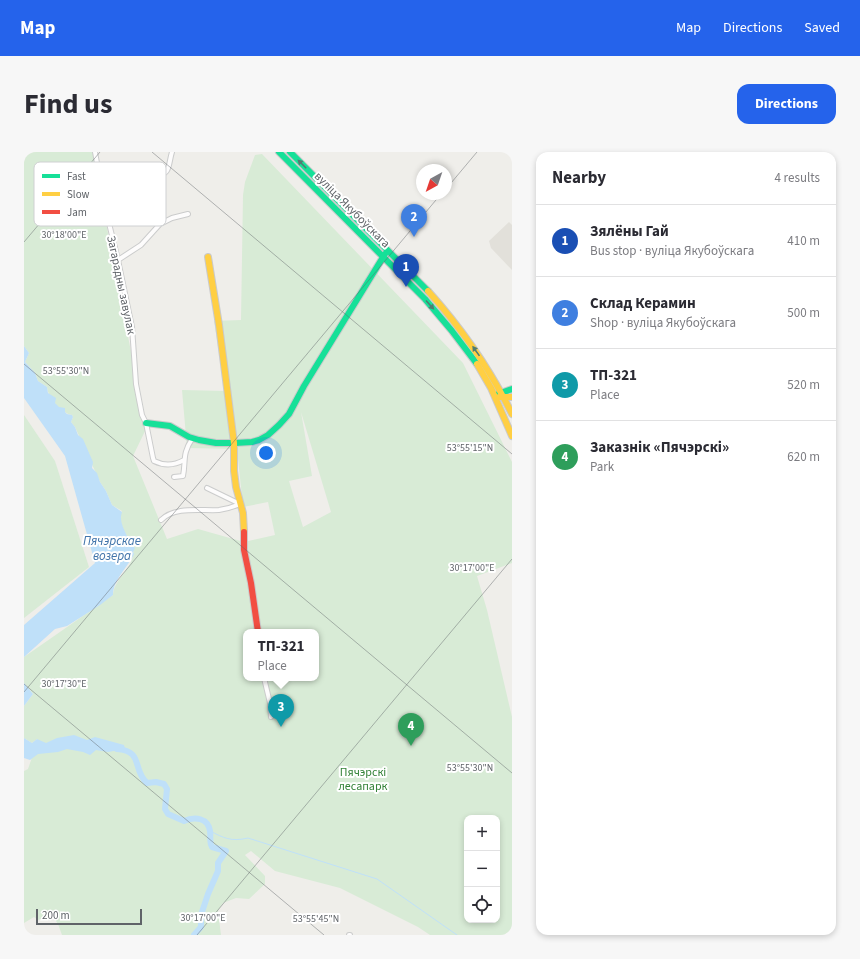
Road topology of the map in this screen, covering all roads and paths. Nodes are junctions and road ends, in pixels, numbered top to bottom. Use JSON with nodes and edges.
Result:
{"nodes":[{"id":1,"x":95,"y":152,"type":"edge"},
{"id":2,"x":172,"y":152,"type":"edge"},
{"id":3,"x":279,"y":152,"type":"edge"},
{"id":4,"x":290,"y":152,"type":"edge"},
{"id":5,"x":97,"y":162,"type":"edge"},
{"id":6,"x":166,"y":173,"type":"edge"},
{"id":7,"x":188,"y":214,"type":"dead end"},
{"id":8,"x":166,"y":221,"type":"edge"},
{"id":9,"x":110,"y":226,"type":"edge"},
{"id":10,"x":158,"y":226,"type":"edge"},
{"id":11,"x":389,"y":251,"type":"junction"},
{"id":12,"x":208,"y":257,"type":"dead end"},
{"id":13,"x":383,"y":257,"type":"junction"},
{"id":14,"x":118,"y":260,"type":"junction"},
{"id":15,"x":512,"y":389,"type":"edge"},
{"id":16,"x":502,"y":395,"type":"junction"},
{"id":17,"x":495,"y":397,"type":"junction"},
{"id":18,"x":512,"y":397,"type":"edge"},
{"id":19,"x":512,"y":414,"type":"edge"},
{"id":20,"x":146,"y":423,"type":"junction"},
{"id":21,"x":512,"y":436,"type":"edge"},
{"id":22,"x":192,"y":439,"type":"junction"},
{"id":23,"x":234,"y":443,"type":"junction"},
{"id":24,"x":184,"y":460,"type":"junction"},
{"id":25,"x":174,"y":477,"type":"dead end"},
{"id":26,"x":207,"y":488,"type":"dead end"},
{"id":27,"x":240,"y":504,"type":"junction"},
{"id":28,"x":161,"y":520,"type":"dead end"},
{"id":29,"x":258,"y":629,"type":"edge"},
{"id":30,"x":265,"y":681,"type":"edge"},
{"id":31,"x":271,"y":717,"type":"dead end"}],
"edges":[{"from":1,"to":5,"type":"street","name":"Загарадны завулак"},
{"from":2,"to":6,"type":"street"},
{"from":3,"to":13,"type":"main road","name":"вуліца Якубоўскага"},
{"from":11,"to":4,"type":"main road","name":"вуліца Якубоўскага","one_way":true},
{"from":7,"to":8,"type":"street"},
{"from":9,"to":14,"type":"street","name":"Загарадны завулак"},
{"from":10,"to":14,"type":"street"},
{"from":11,"to":13,"type":"main road"},
{"from":16,"to":11,"type":"main road","name":"вуліца Якубоўскага","one_way":true},
{"from":12,"to":23,"type":"main road"},
{"from":13,"to":17,"type":"main road","name":"вуліца Якубоўскага","one_way":true},
{"from":13,"to":23,"type":"main road"},
{"from":14,"to":20,"type":"street","name":"Загарадны завулак"},
{"from":15,"to":16,"type":"main road"},
{"from":16,"to":17,"type":"main road"},
{"from":16,"to":18,"type":"main road"},
{"from":16,"to":19,"type":"main road","name":"вуліца Якубоўскага"},
{"from":17,"to":21,"type":"main road","name":"вуліца Якубоўскага"},
{"from":20,"to":22,"type":"main road"},
{"from":20,"to":24,"type":"street","name":"Загарадны завулак"},
{"from":22,"to":23,"type":"main road"},
{"from":22,"to":24,"type":"street"},
{"from":23,"to":27,"type":"main road"},
{"from":24,"to":25,"type":"street"},
{"from":26,"to":27,"type":"street"},
{"from":27,"to":28,"type":"street"},
{"from":27,"to":29,"type":"main road"},
{"from":30,"to":31,"type":"street"}]}
